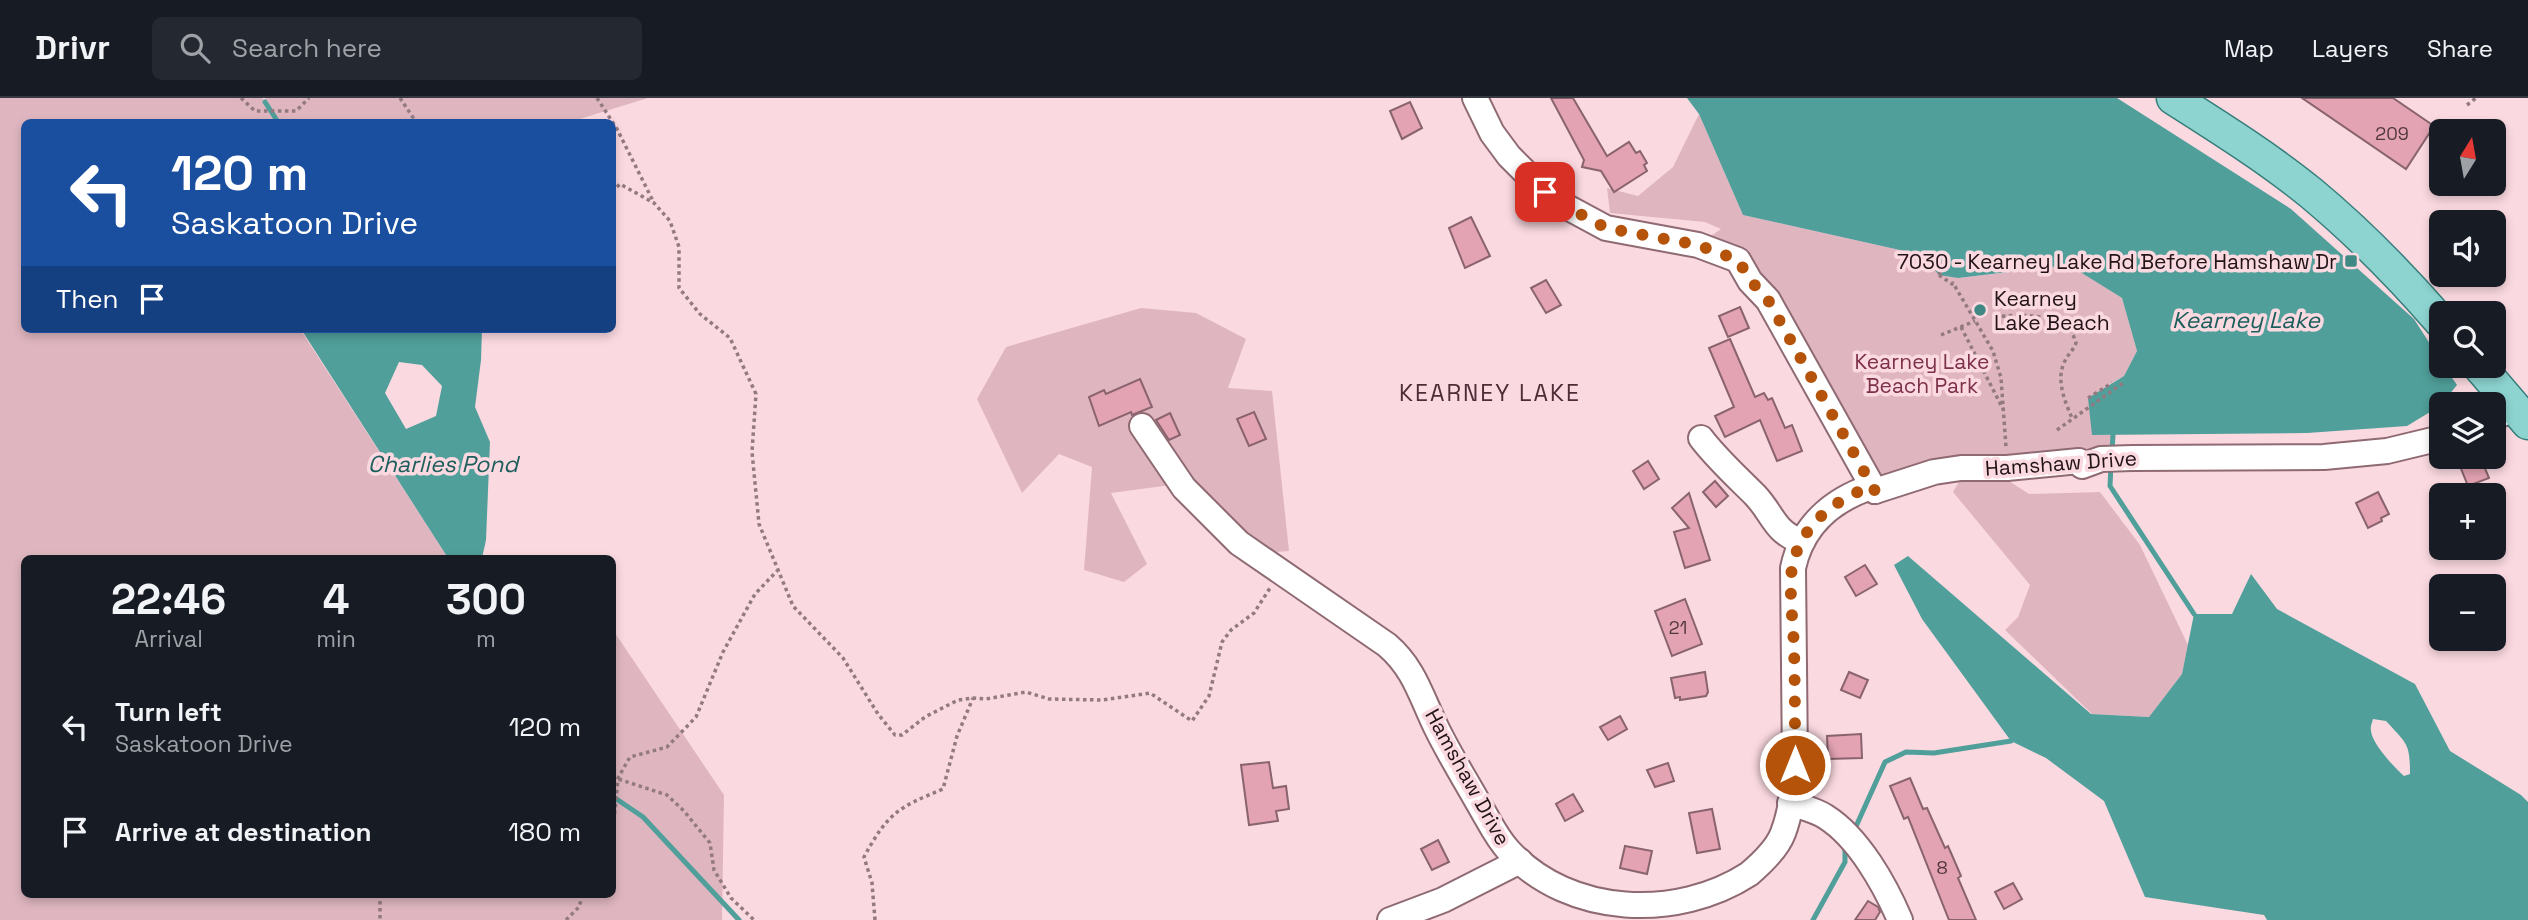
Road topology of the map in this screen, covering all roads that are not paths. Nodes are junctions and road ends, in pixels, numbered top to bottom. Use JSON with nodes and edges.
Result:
{"nodes":[{"id":1,"x":1475,"y":98,"type":"edge"},
{"id":2,"x":2173,"y":98,"type":"edge"},
{"id":3,"x":2429,"y":309,"type":"edge"},
{"id":4,"x":2487,"y":378,"type":"edge"},
{"id":5,"x":2512,"y":416,"type":"edge"},
{"id":6,"x":1142,"y":426,"type":"dead end"},
{"id":7,"x":1701,"y":438,"type":"dead end"},
{"id":8,"x":2429,"y":441,"type":"edge"},
{"id":9,"x":1875,"y":491,"type":"junction"},
{"id":10,"x":1802,"y":542,"type":"junction"},
{"id":11,"x":1790,"y":803,"type":"junction"},
{"id":12,"x":1520,"y":861,"type":"junction"},
{"id":13,"x":1390,"y":920,"type":"edge"},
{"id":14,"x":1900,"y":920,"type":"edge"}],
"edges":[{"from":1,"to":9,"type":"street"},
{"from":2,"to":3,"type":"main road"},
{"from":4,"to":5,"type":"main road"},
{"from":6,"to":12,"type":"street","name":"Hamshaw Drive"},
{"from":7,"to":10,"type":"street"},
{"from":8,"to":9,"type":"street","name":"Hamshaw Drive"},
{"from":9,"to":10,"type":"street","name":"Hamshaw Drive"},
{"from":10,"to":11,"type":"street","name":"Hamshaw Drive"},
{"from":11,"to":12,"type":"street","name":"Hamshaw Drive"},
{"from":11,"to":14,"type":"street"},
{"from":12,"to":13,"type":"street"}]}
